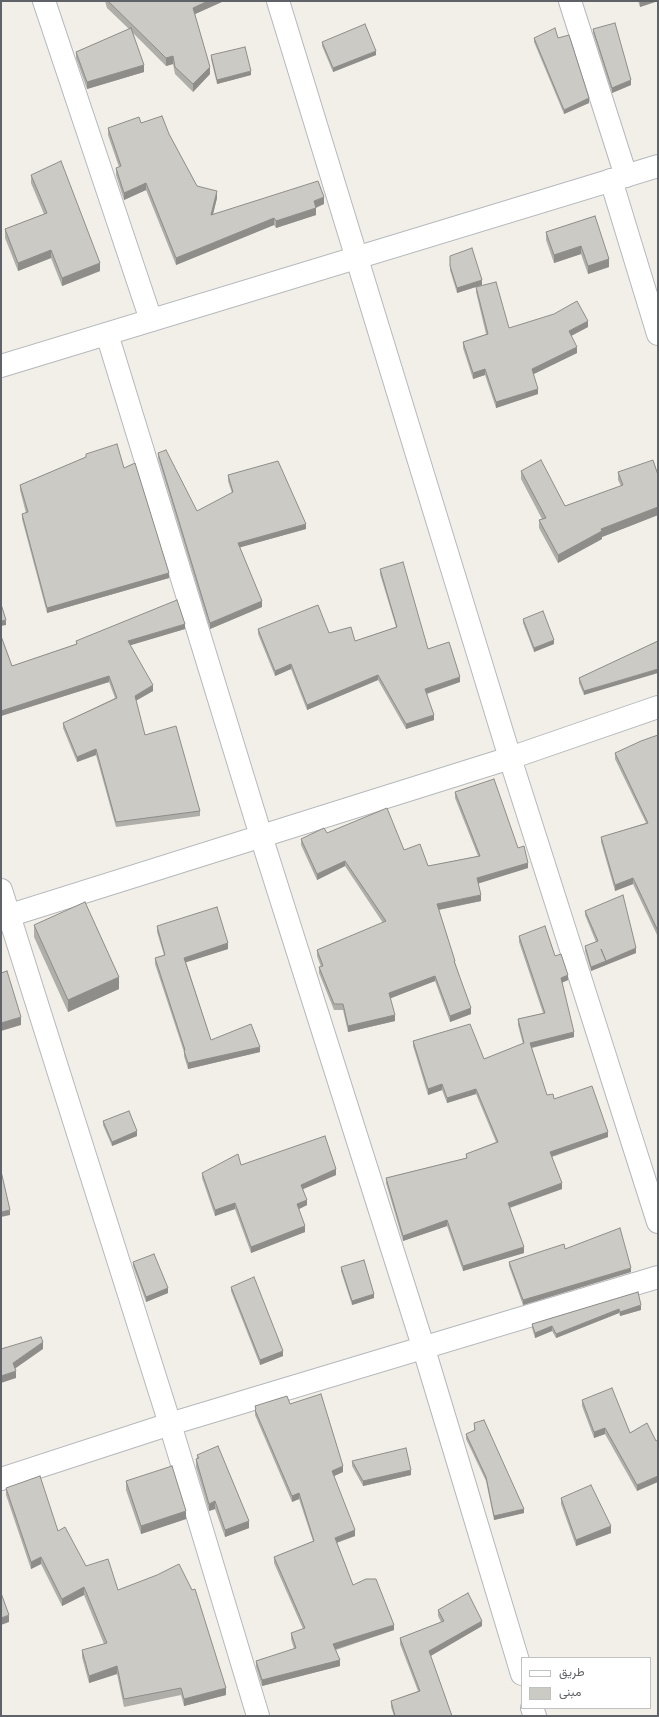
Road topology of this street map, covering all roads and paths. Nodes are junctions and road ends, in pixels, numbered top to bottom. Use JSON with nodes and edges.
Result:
{"nodes":[{"id":1,"x":44,"y":1,"type":"edge"},
{"id":2,"x":278,"y":1,"type":"edge"},
{"id":3,"x":570,"y":1,"type":"edge"},
{"id":4,"x":658,"y":166,"type":"edge"},
{"id":5,"x":618,"y":178,"type":"junction"},
{"id":6,"x":357,"y":258,"type":"junction"},
{"id":7,"x":151,"y":320,"type":"junction"},
{"id":8,"x":107,"y":334,"type":"junction"},
{"id":9,"x":658,"y":334,"type":"edge"},
{"id":10,"x":1,"y":366,"type":"edge"},
{"id":11,"x":658,"y":707,"type":"edge"},
{"id":12,"x":510,"y":758,"type":"junction"},
{"id":13,"x":261,"y":836,"type":"junction"},
{"id":14,"x":1,"y":890,"type":"edge"},
{"id":15,"x":5,"y":917,"type":"edge"},
{"id":16,"x":658,"y":1222,"type":"edge"},
{"id":17,"x":658,"y":1276,"type":"edge"},
{"id":18,"x":423,"y":1346,"type":"junction"},
{"id":19,"x":170,"y":1424,"type":"junction"},
{"id":20,"x":1,"y":1479,"type":"edge"},
{"id":21,"x":521,"y":1671,"type":"edge"},
{"id":22,"x":258,"y":1716,"type":"edge"}],
"edges":[{"from":1,"to":7,"type":"street"},
{"from":2,"to":6,"type":"street"},
{"from":3,"to":5,"type":"street"},
{"from":4,"to":5,"type":"street"},
{"from":5,"to":6,"type":"street"},
{"from":5,"to":9,"type":"street"},
{"from":6,"to":7,"type":"street"},
{"from":6,"to":12,"type":"street"},
{"from":7,"to":8,"type":"street"},
{"from":8,"to":10,"type":"street"},
{"from":8,"to":13,"type":"street"},
{"from":11,"to":12,"type":"street"},
{"from":12,"to":13,"type":"street"},
{"from":12,"to":16,"type":"street"},
{"from":13,"to":15,"type":"street"},
{"from":13,"to":18,"type":"street"},
{"from":14,"to":15,"type":"street"},
{"from":15,"to":19,"type":"street"},
{"from":17,"to":18,"type":"street"},
{"from":18,"to":19,"type":"street"},
{"from":18,"to":21,"type":"street"},
{"from":19,"to":20,"type":"street"},
{"from":19,"to":22,"type":"street"}]}
